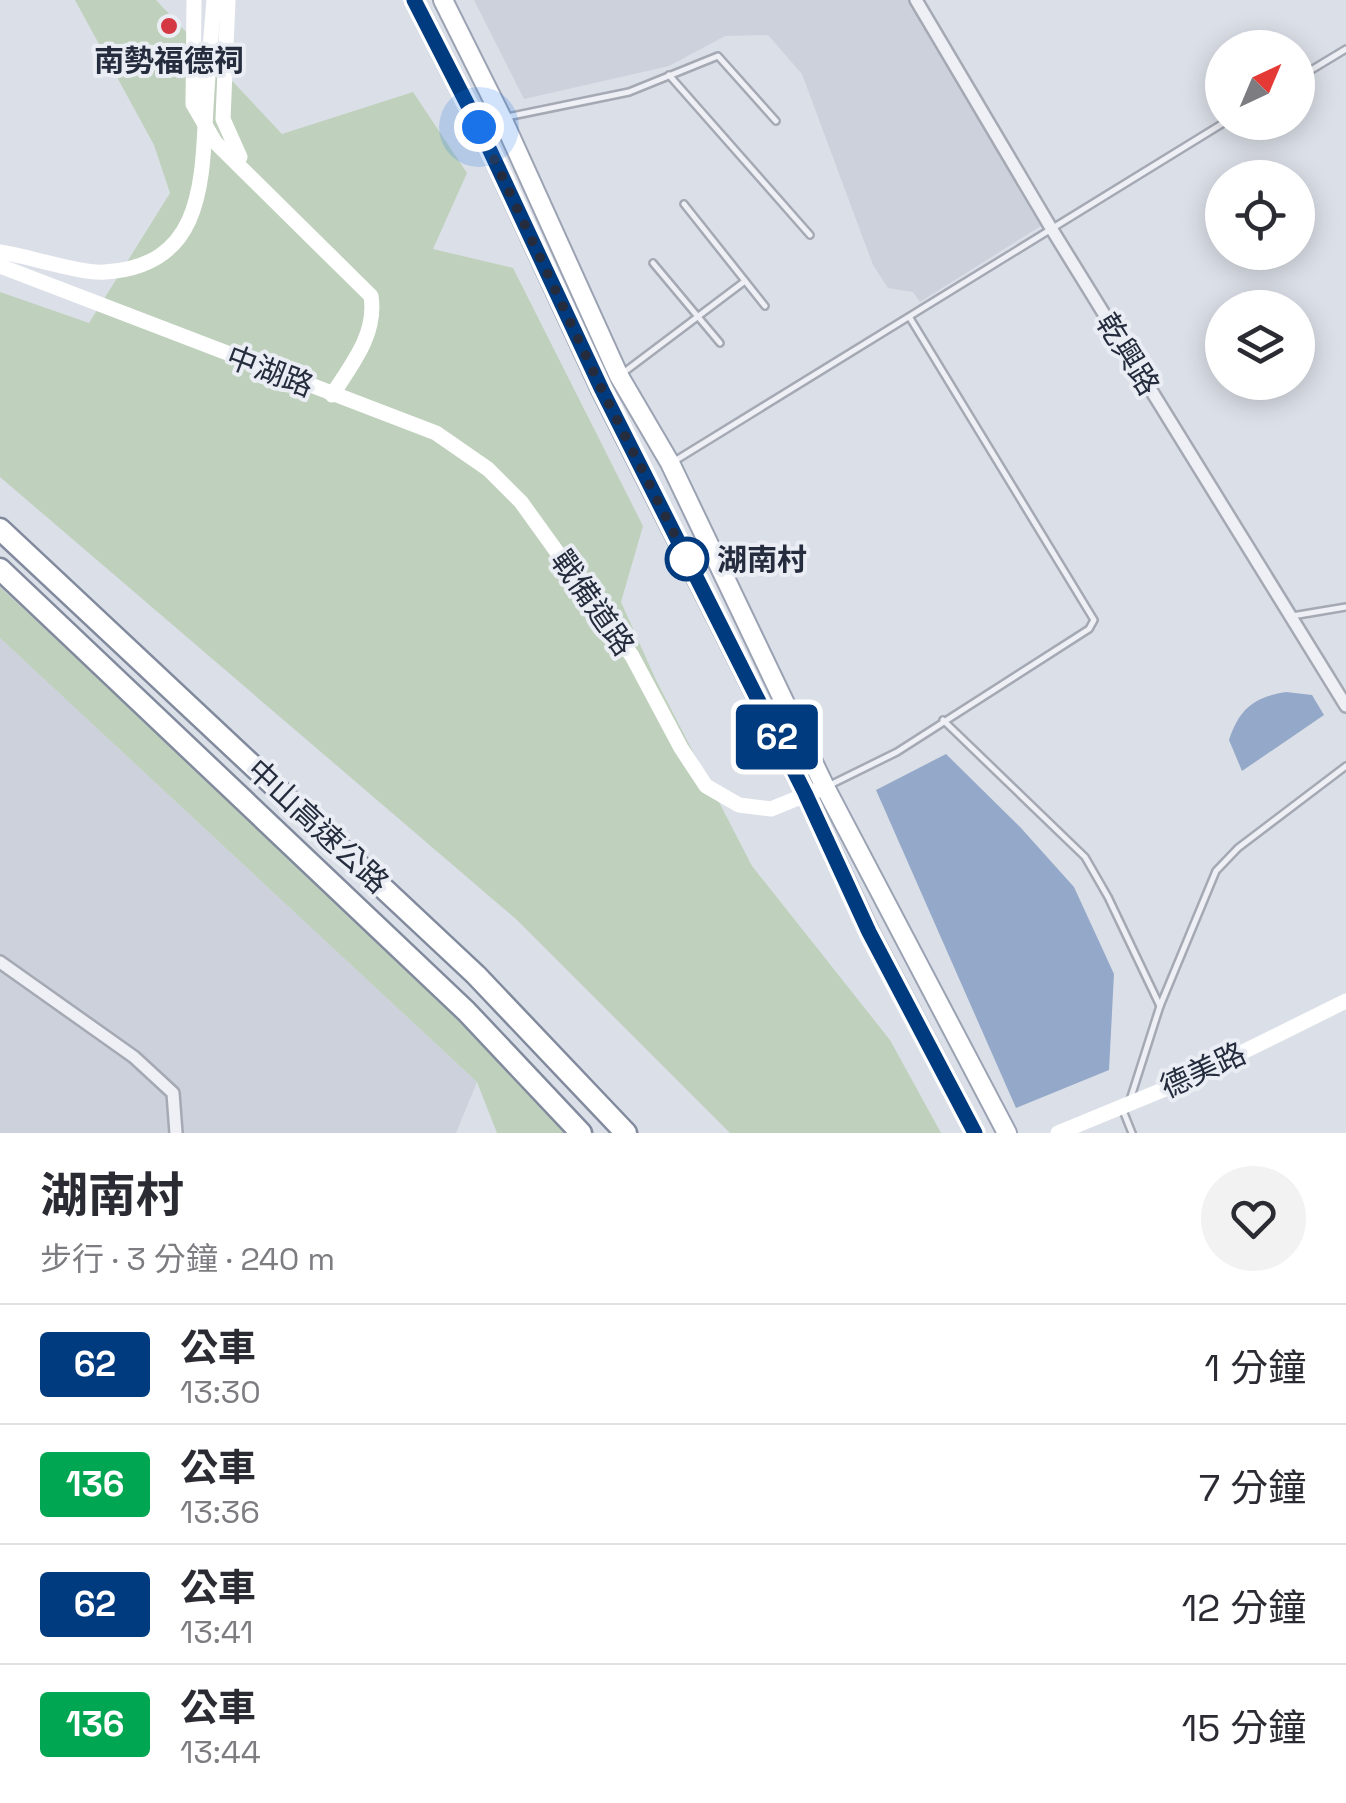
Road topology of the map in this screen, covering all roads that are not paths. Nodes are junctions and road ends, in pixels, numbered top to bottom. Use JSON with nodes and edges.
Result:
{"nodes":[{"id":1,"x":214,"y":0,"type":"edge"},
{"id":2,"x":414,"y":0,"type":"edge"},
{"id":3,"x":443,"y":0,"type":"edge"},
{"id":4,"x":916,"y":0,"type":"edge"},
{"id":5,"x":193,"y":11,"type":"edge"},
{"id":6,"x":226,"y":13,"type":"edge"},
{"id":7,"x":1346,"y":49,"type":"edge"},
{"id":8,"x":1315,"y":68,"type":"edge"},
{"id":9,"x":669,"y":74,"type":"junction"},
{"id":10,"x":502,"y":118,"type":"junction"},
{"id":11,"x":776,"y":121,"type":"dead end"},
{"id":12,"x":479,"y":127,"type":"junction"},
{"id":13,"x":1205,"y":134,"type":"edge"},
{"id":14,"x":250,"y":174,"type":"junction"},
{"id":15,"x":684,"y":204,"type":"dead end"},
{"id":16,"x":1050,"y":228,"type":"junction"},
{"id":17,"x":810,"y":236,"type":"dead end"},
{"id":18,"x":0,"y":252,"type":"edge"},
{"id":19,"x":652,"y":263,"type":"dead end"},
{"id":20,"x":0,"y":266,"type":"edge"},
{"id":21,"x":745,"y":280,"type":"junction"},
{"id":22,"x":765,"y":306,"type":"dead end"},
{"id":23,"x":698,"y":316,"type":"junction"},
{"id":24,"x":910,"y":318,"type":"junction"},
{"id":25,"x":720,"y":343,"type":"dead end"},
{"id":26,"x":620,"y":376,"type":"junction"},
{"id":27,"x":602,"y":390,"type":"junction"},
{"id":28,"x":332,"y":395,"type":"junction"},
{"id":29,"x":670,"y":463,"type":"junction"},
{"id":30,"x":0,"y":529,"type":"edge"},
{"id":31,"x":0,"y":569,"type":"edge"},
{"id":32,"x":1346,"y":607,"type":"edge"},
{"id":33,"x":1292,"y":616,"type":"junction"},
{"id":34,"x":1346,"y":706,"type":"edge"},
{"id":35,"x":943,"y":720,"type":"junction"},
{"id":36,"x":1346,"y":766,"type":"edge"},
{"id":37,"x":825,"y":787,"type":"junction"},
{"id":38,"x":805,"y":793,"type":"junction"},
{"id":39,"x":0,"y":962,"type":"edge"},
{"id":40,"x":1346,"y":1001,"type":"edge"},
{"id":41,"x":1160,"y":1006,"type":"junction"},
{"id":42,"x":1125,"y":1105,"type":"junction"},
{"id":43,"x":176,"y":1133,"type":"edge"},
{"id":44,"x":581,"y":1133,"type":"edge"},
{"id":45,"x":626,"y":1133,"type":"edge"},
{"id":46,"x":975,"y":1133,"type":"edge"},
{"id":47,"x":1008,"y":1133,"type":"edge"},
{"id":48,"x":1058,"y":1133,"type":"edge"},
{"id":49,"x":1132,"y":1133,"type":"edge"}],
"edges":[{"from":1,"to":18,"type":"street","bridge":true},
{"from":2,"to":12,"type":"main road"},
{"from":3,"to":10,"type":"main road"},
{"from":4,"to":16,"type":"street","name":"乾興路"},
{"from":5,"to":6,"type":"lane"},
{"from":5,"to":14,"type":"street","name":"中湖路"},
{"from":6,"to":14,"type":"street","name":"中湖路"},
{"from":7,"to":8,"type":"lane"},
{"from":9,"to":10,"type":"lane"},
{"from":9,"to":11,"type":"lane"},
{"from":9,"to":17,"type":"lane"},
{"from":10,"to":12,"type":"lane"},
{"from":10,"to":26,"type":"main road"},
{"from":12,"to":27,"type":"main road"},
{"from":13,"to":16,"type":"lane"},
{"from":14,"to":28,"type":"street","name":"中湖路"},
{"from":15,"to":21,"type":"lane"},
{"from":16,"to":24,"type":"lane"},
{"from":16,"to":33,"type":"street","name":"乾興路"},
{"from":19,"to":23,"type":"lane"},
{"from":20,"to":28,"type":"street","name":"中湖路"},
{"from":21,"to":22,"type":"lane"},
{"from":21,"to":23,"type":"lane"},
{"from":23,"to":25,"type":"lane"},
{"from":23,"to":26,"type":"lane"},
{"from":24,"to":29,"type":"lane"},
{"from":24,"to":35,"type":"lane"},
{"from":26,"to":27,"type":"lane"},
{"from":26,"to":29,"type":"main road"},
{"from":27,"to":38,"type":"main road"},
{"from":28,"to":38,"type":"street","name":"戰備道路"},
{"from":29,"to":37,"type":"main road"},
{"from":30,"to":45,"type":"highway","name":"中山高速公路"},
{"from":31,"to":44,"type":"highway","name":"中山高速公路"},
{"from":32,"to":33,"type":"lane"},
{"from":33,"to":34,"type":"street","name":"乾興路"},
{"from":35,"to":37,"type":"lane"},
{"from":35,"to":41,"type":"lane"},
{"from":36,"to":41,"type":"lane"},
{"from":37,"to":38,"type":"street","name":"戰備道路"},
{"from":37,"to":47,"type":"main road"},
{"from":38,"to":46,"type":"main road"},
{"from":39,"to":43,"type":"street"},
{"from":40,"to":42,"type":"street","name":"德美路"},
{"from":41,"to":42,"type":"lane"},
{"from":42,"to":48,"type":"street","name":"德美路"},
{"from":42,"to":49,"type":"lane"}]}
